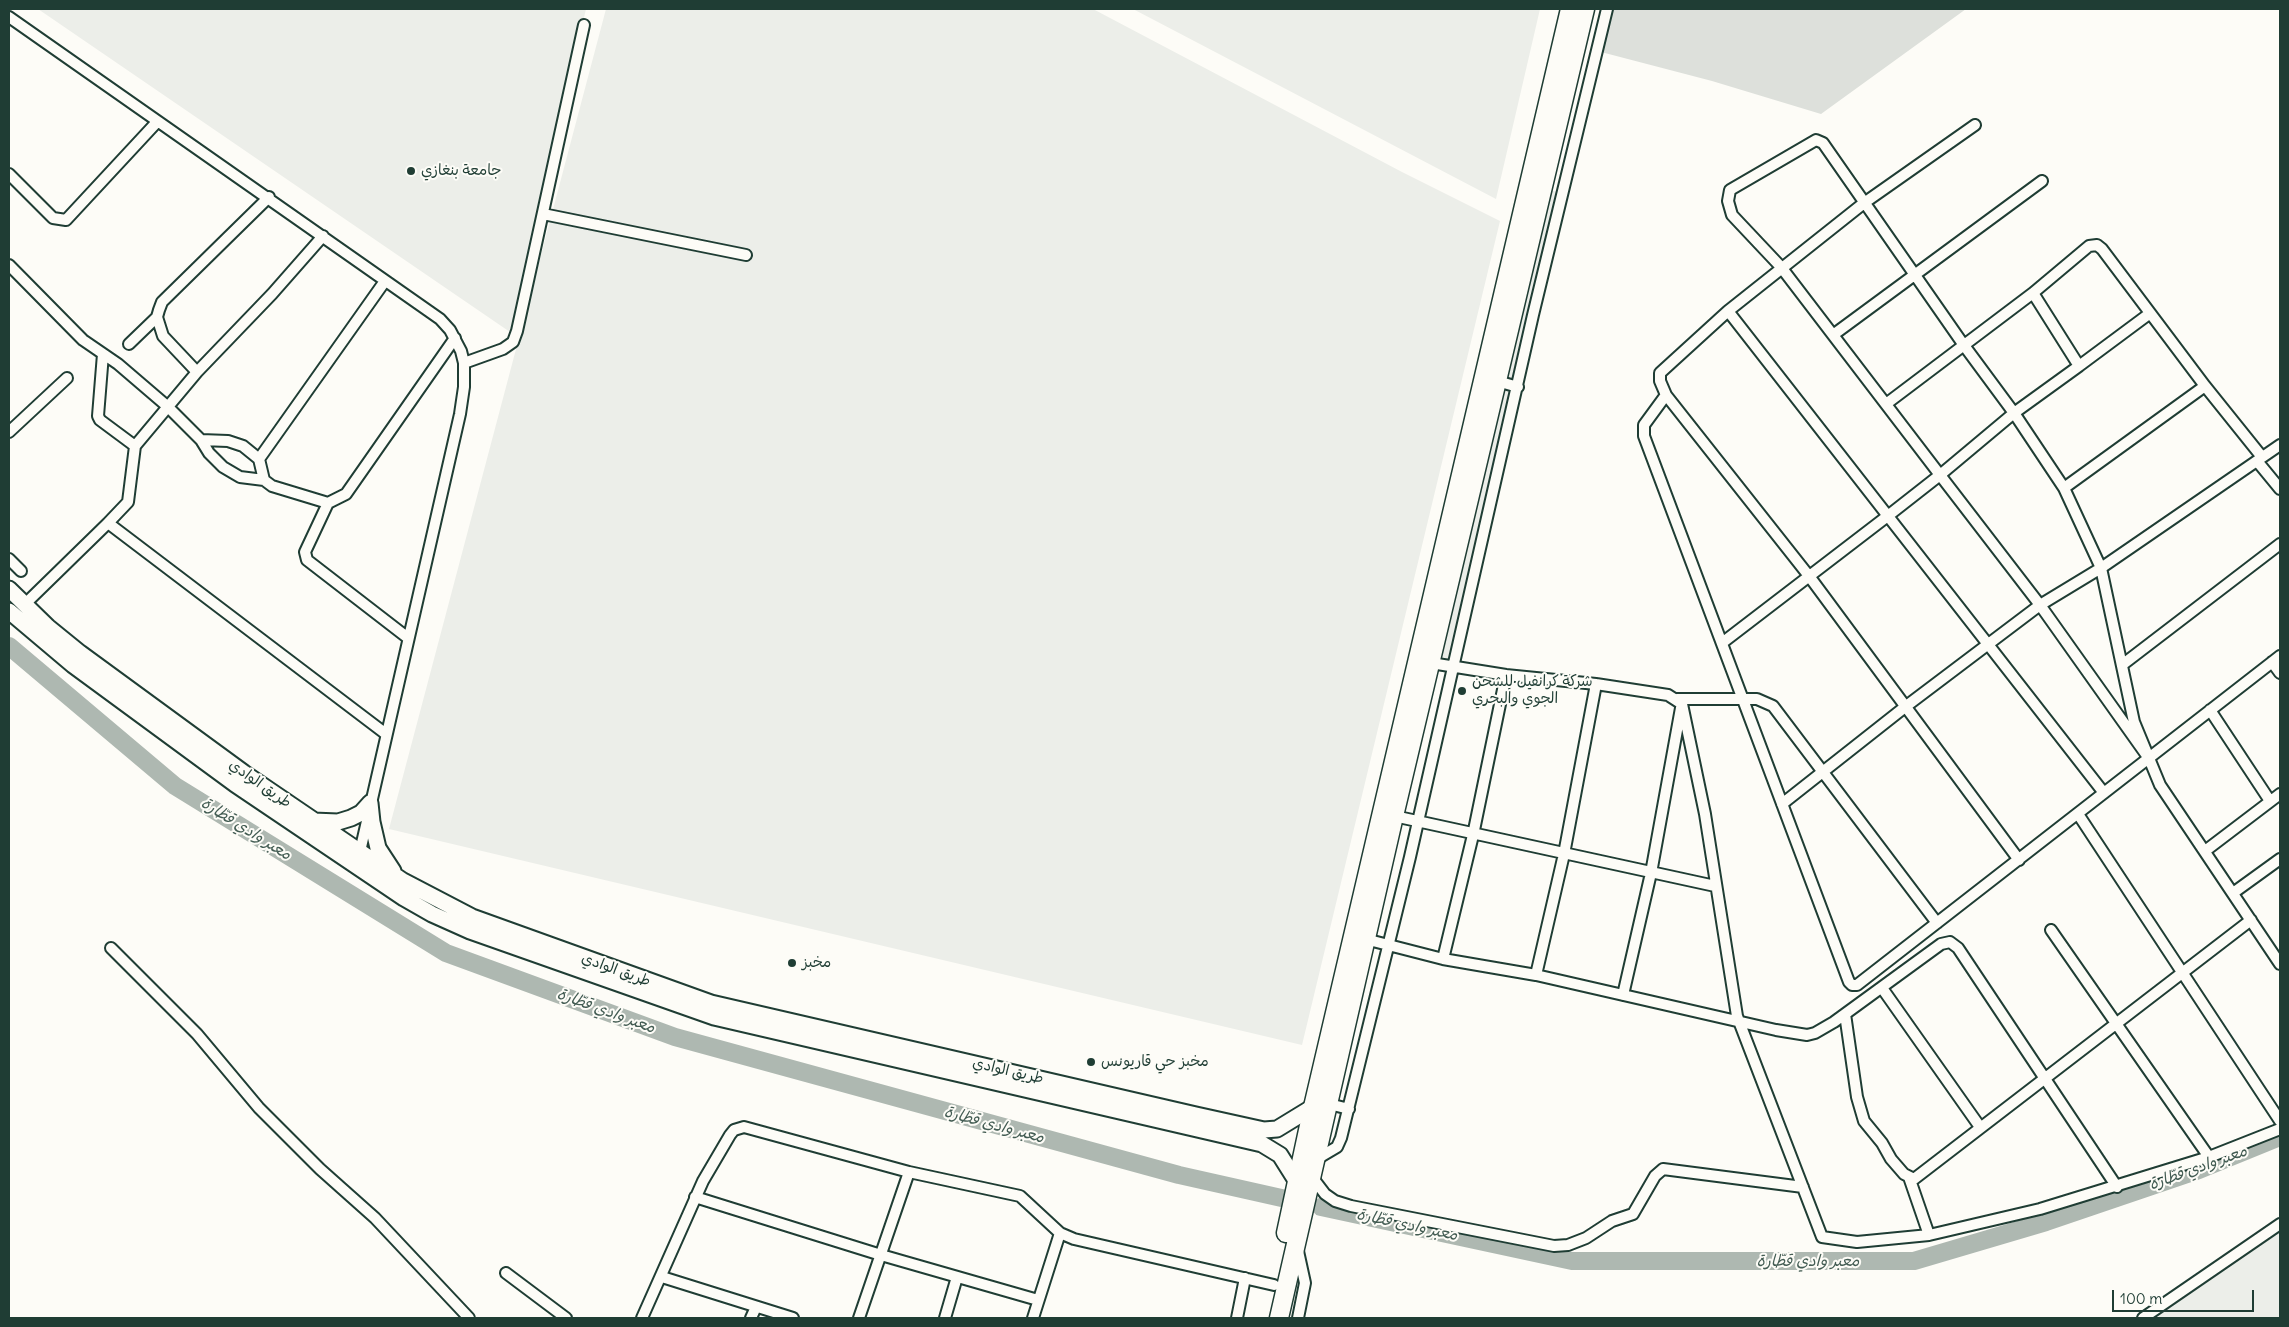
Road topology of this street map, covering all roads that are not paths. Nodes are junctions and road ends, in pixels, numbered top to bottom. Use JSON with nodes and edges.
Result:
{"nodes":[{"id":1,"x":1570,"y":9,"type":"edge"},
{"id":2,"x":1585,"y":9,"type":"edge"},
{"id":3,"x":1606,"y":9,"type":"edge"},
{"id":4,"x":9,"y":17,"type":"edge"},
{"id":5,"x":584,"y":25,"type":"dead end"},
{"id":6,"x":157,"y":122,"type":"junction"},
{"id":7,"x":1975,"y":125,"type":"dead end"},
{"id":8,"x":9,"y":174,"type":"edge"},
{"id":9,"x":2042,"y":181,"type":"dead end"},
{"id":10,"x":269,"y":197,"type":"junction"},
{"id":11,"x":1864,"y":203,"type":"junction"},
{"id":12,"x":543,"y":214,"type":"junction"},
{"id":13,"x":323,"y":236,"type":"junction"},
{"id":14,"x":746,"y":255,"type":"dead end"},
{"id":15,"x":9,"y":264,"type":"edge"},
{"id":16,"x":1781,"y":267,"type":"junction"},
{"id":17,"x":1915,"y":275,"type":"junction"},
{"id":18,"x":385,"y":281,"type":"junction"},
{"id":19,"x":2033,"y":293,"type":"junction"},
{"id":20,"x":1728,"y":311,"type":"junction"},
{"id":21,"x":2150,"y":314,"type":"junction"},
{"id":22,"x":157,"y":317,"type":"junction"},
{"id":23,"x":1833,"y":335,"type":"junction"},
{"id":24,"x":455,"y":338,"type":"junction"},
{"id":25,"x":129,"y":344,"type":"dead end"},
{"id":26,"x":1963,"y":344,"type":"junction"},
{"id":27,"x":103,"y":354,"type":"junction"},
{"id":28,"x":464,"y":363,"type":"junction"},
{"id":29,"x":2079,"y":366,"type":"junction"},
{"id":30,"x":197,"y":372,"type":"junction"},
{"id":31,"x":67,"y":378,"type":"dead end"},
{"id":32,"x":1497,"y":382,"type":"junction"},
{"id":33,"x":2205,"y":386,"type":"junction"},
{"id":34,"x":1518,"y":387,"type":"junction"},
{"id":35,"x":1666,"y":395,"type":"junction"},
{"id":36,"x":1886,"y":404,"type":"junction"},
{"id":37,"x":167,"y":406,"type":"junction"},
{"id":38,"x":2014,"y":412,"type":"junction"},
{"id":39,"x":9,"y":432,"type":"edge"},
{"id":40,"x":201,"y":440,"type":"junction"},
{"id":41,"x":2280,"y":445,"type":"edge"},
{"id":42,"x":135,"y":446,"type":"junction"},
{"id":43,"x":2260,"y":459,"type":"junction"},
{"id":44,"x":259,"y":460,"type":"junction"},
{"id":45,"x":1940,"y":474,"type":"junction"},
{"id":46,"x":264,"y":480,"type":"junction"},
{"id":47,"x":2064,"y":488,"type":"junction"},
{"id":48,"x":2280,"y":490,"type":"edge"},
{"id":49,"x":328,"y":503,"type":"junction"},
{"id":50,"x":1889,"y":515,"type":"junction"},
{"id":51,"x":108,"y":523,"type":"junction"},
{"id":52,"x":2280,"y":544,"type":"edge"},
{"id":53,"x":9,"y":559,"type":"edge"},
{"id":54,"x":2101,"y":568,"type":"junction"},
{"id":55,"x":21,"y":571,"type":"dead end"},
{"id":56,"x":1810,"y":576,"type":"junction"},
{"id":57,"x":9,"y":589,"type":"edge"},
{"id":58,"x":2040,"y":605,"type":"junction"},
{"id":59,"x":24,"y":606,"type":"junction"},
{"id":60,"x":9,"y":611,"type":"edge"},
{"id":61,"x":408,"y":638,"type":"junction"},
{"id":62,"x":1722,"y":643,"type":"junction"},
{"id":63,"x":1989,"y":643,"type":"junction"},
{"id":64,"x":2276,"y":659,"type":"edge"},
{"id":65,"x":1431,"y":662,"type":"junction"},
{"id":66,"x":2122,"y":665,"type":"junction"},
{"id":67,"x":1454,"y":666,"type":"junction"},
{"id":68,"x":2280,"y":673,"type":"edge"},
{"id":69,"x":1506,"y":675,"type":"junction"},
{"id":70,"x":1596,"y":684,"type":"junction"},
{"id":71,"x":1744,"y":699,"type":"junction"},
{"id":72,"x":1679,"y":702,"type":"junction"},
{"id":73,"x":1905,"y":707,"type":"junction"},
{"id":74,"x":2210,"y":710,"type":"junction"},
{"id":75,"x":386,"y":734,"type":"junction"},
{"id":76,"x":2148,"y":758,"type":"junction"},
{"id":77,"x":1822,"y":772,"type":"junction"},
{"id":78,"x":2104,"y":793,"type":"junction"},
{"id":79,"x":2280,"y":794,"type":"edge"},
{"id":80,"x":2270,"y":801,"type":"junction"},
{"id":81,"x":370,"y":803,"type":"junction"},
{"id":82,"x":1782,"y":804,"type":"junction"},
{"id":83,"x":2078,"y":814,"type":"junction"},
{"id":84,"x":1394,"y":816,"type":"junction"},
{"id":85,"x":312,"y":821,"type":"junction"},
{"id":86,"x":1419,"y":821,"type":"junction"},
{"id":87,"x":1473,"y":834,"type":"junction"},
{"id":88,"x":2205,"y":851,"type":"junction"},
{"id":89,"x":1564,"y":854,"type":"junction"},
{"id":90,"x":2280,"y":859,"type":"edge"},
{"id":91,"x":358,"y":860,"type":"junction"},
{"id":92,"x":2019,"y":860,"type":"junction"},
{"id":93,"x":1651,"y":873,"type":"junction"},
{"id":94,"x":403,"y":881,"type":"junction"},
{"id":95,"x":1715,"y":886,"type":"junction"},
{"id":96,"x":2233,"y":893,"type":"junction"},
{"id":97,"x":2251,"y":920,"type":"junction"},
{"id":98,"x":1937,"y":923,"type":"junction"},
{"id":99,"x":2051,"y":930,"type":"dead end"},
{"id":100,"x":1365,"y":939,"type":"junction"},
{"id":101,"x":1389,"y":945,"type":"junction"},
{"id":102,"x":110,"y":948,"type":"dead end"},
{"id":103,"x":2279,"y":958,"type":"edge"},
{"id":104,"x":1443,"y":959,"type":"junction"},
{"id":105,"x":2182,"y":973,"type":"junction"},
{"id":106,"x":1536,"y":975,"type":"junction"},
{"id":107,"x":1882,"y":988,"type":"junction"},
{"id":108,"x":1623,"y":995,"type":"junction"},
{"id":109,"x":1845,"y":1014,"type":"junction"},
{"id":110,"x":740,"y":1017,"type":"junction"},
{"id":111,"x":1739,"y":1022,"type":"junction"},
{"id":112,"x":2116,"y":1023,"type":"junction"},
{"id":113,"x":2044,"y":1079,"type":"junction"},
{"id":114,"x":1321,"y":1105,"type":"junction"},
{"id":115,"x":1349,"y":1109,"type":"junction"},
{"id":116,"x":2280,"y":1122,"type":"edge"},
{"id":117,"x":1980,"y":1127,"type":"junction"},
{"id":118,"x":2280,"y":1129,"type":"edge"},
{"id":119,"x":1263,"y":1137,"type":"junction"},
{"id":120,"x":2209,"y":1157,"type":"junction"},
{"id":121,"x":909,"y":1172,"type":"junction"},
{"id":122,"x":1308,"y":1173,"type":"junction"},
{"id":123,"x":1909,"y":1177,"type":"junction"},
{"id":124,"x":1803,"y":1187,"type":"junction"},
{"id":125,"x":2117,"y":1187,"type":"junction"},
{"id":126,"x":695,"y":1197,"type":"junction"},
{"id":127,"x":2280,"y":1224,"type":"edge"},
{"id":128,"x":1060,"y":1233,"type":"junction"},
{"id":129,"x":1929,"y":1235,"type":"junction"},
{"id":130,"x":1296,"y":1240,"type":"junction"},
{"id":131,"x":880,"y":1255,"type":"junction"},
{"id":132,"x":506,"y":1273,"type":"dead end"},
{"id":133,"x":662,"y":1277,"type":"junction"},
{"id":134,"x":957,"y":1277,"type":"junction"},
{"id":135,"x":1245,"y":1278,"type":"junction"},
{"id":136,"x":1274,"y":1285,"type":"junction"},
{"id":137,"x":1038,"y":1300,"type":"junction"},
{"id":138,"x":756,"y":1307,"type":"junction"},
{"id":139,"x":469,"y":1318,"type":"edge"},
{"id":140,"x":566,"y":1318,"type":"edge"},
{"id":141,"x":642,"y":1318,"type":"edge"},
{"id":142,"x":751,"y":1318,"type":"edge"},
{"id":143,"x":793,"y":1318,"type":"edge"},
{"id":144,"x":859,"y":1318,"type":"edge"},
{"id":145,"x":945,"y":1318,"type":"edge"},
{"id":146,"x":1032,"y":1318,"type":"edge"},
{"id":147,"x":1237,"y":1318,"type":"edge"},
{"id":148,"x":1267,"y":1318,"type":"edge"},
{"id":149,"x":1279,"y":1318,"type":"edge"},
{"id":150,"x":1298,"y":1318,"type":"edge"},
{"id":151,"x":2143,"y":1318,"type":"edge"}],
"edges":[{"from":1,"to":114,"type":"highway"},
{"from":2,"to":32,"type":"highway"},
{"from":3,"to":34,"type":"street"},
{"from":4,"to":6,"type":"street"},
{"from":5,"to":12,"type":"street"},
{"from":6,"to":8,"type":"street"},
{"from":6,"to":10,"type":"street"},
{"from":7,"to":11,"type":"street"},
{"from":9,"to":17,"type":"street"},
{"from":10,"to":13,"type":"street"},
{"from":10,"to":22,"type":"street"},
{"from":11,"to":16,"type":"street"},
{"from":11,"to":16,"type":"street"},
{"from":11,"to":17,"type":"street"},
{"from":12,"to":14,"type":"street"},
{"from":12,"to":28,"type":"street"},
{"from":13,"to":18,"type":"street"},
{"from":13,"to":30,"type":"street"},
{"from":15,"to":27,"type":"street"},
{"from":16,"to":20,"type":"street"},
{"from":16,"to":23,"type":"street"},
{"from":17,"to":23,"type":"street"},
{"from":17,"to":26,"type":"street"},
{"from":18,"to":24,"type":"street"},
{"from":18,"to":44,"type":"street"},
{"from":19,"to":21,"type":"street"},
{"from":19,"to":26,"type":"street"},
{"from":19,"to":29,"type":"street"},
{"from":20,"to":35,"type":"street"},
{"from":20,"to":50,"type":"street"},
{"from":21,"to":29,"type":"street"},
{"from":21,"to":33,"type":"street"},
{"from":22,"to":25,"type":"street"},
{"from":22,"to":30,"type":"street"},
{"from":23,"to":36,"type":"street"},
{"from":24,"to":28,"type":"street"},
{"from":24,"to":49,"type":"street"},
{"from":26,"to":36,"type":"street"},
{"from":26,"to":38,"type":"street"},
{"from":27,"to":37,"type":"street"},
{"from":27,"to":42,"type":"street"},
{"from":28,"to":61,"type":"street"},
{"from":29,"to":38,"type":"street"},
{"from":30,"to":37,"type":"street"},
{"from":31,"to":39,"type":"street"},
{"from":32,"to":34,"type":"street"},
{"from":32,"to":65,"type":"highway"},
{"from":33,"to":43,"type":"street"},
{"from":33,"to":47,"type":"street"},
{"from":34,"to":67,"type":"street"},
{"from":35,"to":56,"type":"street"},
{"from":35,"to":62,"type":"street"},
{"from":36,"to":45,"type":"street"},
{"from":37,"to":40,"type":"street"},
{"from":37,"to":42,"type":"street"},
{"from":38,"to":45,"type":"street"},
{"from":38,"to":47,"type":"street"},
{"from":40,"to":44,"type":"street"},
{"from":40,"to":46,"type":"street"},
{"from":41,"to":43,"type":"street"},
{"from":42,"to":51,"type":"street"},
{"from":43,"to":48,"type":"street"},
{"from":43,"to":54,"type":"street"},
{"from":44,"to":46,"type":"street"},
{"from":45,"to":50,"type":"street"},
{"from":45,"to":58,"type":"street"},
{"from":46,"to":49,"type":"street"},
{"from":47,"to":54,"type":"street"},
{"from":49,"to":61,"type":"street"},
{"from":50,"to":56,"type":"street"},
{"from":50,"to":63,"type":"street"},
{"from":51,"to":59,"type":"street"},
{"from":51,"to":75,"type":"street"},
{"from":52,"to":66,"type":"street"},
{"from":53,"to":55,"type":"street"},
{"from":54,"to":58,"type":"street"},
{"from":54,"to":66,"type":"street"},
{"from":56,"to":62,"type":"street"},
{"from":56,"to":73,"type":"street"},
{"from":57,"to":59,"type":"main road","name":"طريق الوادي"},
{"from":58,"to":63,"type":"street"},
{"from":58,"to":76,"type":"street"},
{"from":59,"to":85,"type":"main road","name":"طريق الوادي"},
{"from":60,"to":91,"type":"main road","name":"طريق الوادي"},
{"from":61,"to":75,"type":"street"},
{"from":62,"to":71,"type":"street"},
{"from":63,"to":73,"type":"street"},
{"from":63,"to":78,"type":"street"},
{"from":64,"to":68,"type":"street"},
{"from":64,"to":74,"type":"street"},
{"from":65,"to":67,"type":"street"},
{"from":65,"to":84,"type":"highway"},
{"from":66,"to":76,"type":"street"},
{"from":67,"to":69,"type":"street"},
{"from":67,"to":86,"type":"street"},
{"from":69,"to":70,"type":"street"},
{"from":69,"to":87,"type":"street"},
{"from":70,"to":72,"type":"street"},
{"from":70,"to":89,"type":"street"},
{"from":71,"to":72,"type":"street"},
{"from":71,"to":77,"type":"street"},
{"from":71,"to":82,"type":"street"},
{"from":72,"to":93,"type":"street"},
{"from":72,"to":95,"type":"street"},
{"from":73,"to":77,"type":"street"},
{"from":73,"to":92,"type":"street"},
{"from":74,"to":76,"type":"street"},
{"from":74,"to":80,"type":"street"},
{"from":75,"to":81,"type":"street"},
{"from":76,"to":78,"type":"street"},
{"from":76,"to":88,"type":"street"},
{"from":77,"to":82,"type":"street"},
{"from":77,"to":98,"type":"street"},
{"from":78,"to":83,"type":"street"},
{"from":79,"to":80,"type":"street"},
{"from":80,"to":88,"type":"street"},
{"from":81,"to":85,"type":"main road"},
{"from":81,"to":91,"type":"street"},
{"from":81,"to":94,"type":"main road"},
{"from":82,"to":98,"type":"street"},
{"from":83,"to":92,"type":"street"},
{"from":83,"to":105,"type":"street"},
{"from":84,"to":86,"type":"street"},
{"from":84,"to":100,"type":"highway"},
{"from":85,"to":91,"type":"main road","name":"طريق الوادي"},
{"from":86,"to":87,"type":"street"},
{"from":86,"to":101,"type":"street"},
{"from":87,"to":89,"type":"street"},
{"from":87,"to":104,"type":"street"},
{"from":88,"to":96,"type":"street"},
{"from":89,"to":93,"type":"street"},
{"from":89,"to":106,"type":"street"},
{"from":90,"to":96,"type":"street"},
{"from":91,"to":94,"type":"main road","name":"طريق الوادي"},
{"from":91,"to":110,"type":"main road","name":"طريق الوادي"},
{"from":92,"to":98,"type":"street"},
{"from":93,"to":95,"type":"street"},
{"from":93,"to":108,"type":"street"},
{"from":94,"to":110,"type":"main road","name":"طريق الوادي"},
{"from":95,"to":111,"type":"street"},
{"from":96,"to":97,"type":"street"},
{"from":97,"to":103,"type":"street"},
{"from":97,"to":105,"type":"street"},
{"from":99,"to":112,"type":"street"},
{"from":100,"to":101,"type":"street"},
{"from":100,"to":114,"type":"highway"},
{"from":101,"to":104,"type":"street"},
{"from":101,"to":115,"type":"street"},
{"from":102,"to":139,"type":"street"},
{"from":104,"to":106,"type":"street"},
{"from":105,"to":112,"type":"street"},
{"from":105,"to":116,"type":"street"},
{"from":106,"to":108,"type":"street"},
{"from":107,"to":109,"type":"street"},
{"from":107,"to":113,"type":"street"},
{"from":107,"to":117,"type":"street"},
{"from":108,"to":111,"type":"street"},
{"from":109,"to":111,"type":"street"},
{"from":109,"to":123,"type":"street"},
{"from":110,"to":119,"type":"main road","name":"طريق الوادي"},
{"from":111,"to":124,"type":"street"},
{"from":112,"to":113,"type":"street"},
{"from":112,"to":120,"type":"street"},
{"from":113,"to":117,"type":"street"},
{"from":113,"to":125,"type":"street"},
{"from":114,"to":115,"type":"street"},
{"from":114,"to":119,"type":"main road"},
{"from":114,"to":122,"type":"highway"},
{"from":114,"to":122,"type":"highway"},
{"from":115,"to":122,"type":"street"},
{"from":117,"to":123,"type":"street"},
{"from":118,"to":120,"type":"street"},
{"from":119,"to":122,"type":"main road","name":"طريق الوادي"},
{"from":120,"to":125,"type":"street"},
{"from":121,"to":126,"type":"street"},
{"from":121,"to":128,"type":"street"},
{"from":121,"to":131,"type":"street"},
{"from":122,"to":124,"type":"street"},
{"from":122,"to":130,"type":"highway"},
{"from":122,"to":136,"type":"highway"},
{"from":123,"to":129,"type":"street"},
{"from":124,"to":129,"type":"street"},
{"from":125,"to":129,"type":"street"},
{"from":126,"to":131,"type":"street"},
{"from":126,"to":133,"type":"street"},
{"from":127,"to":151,"type":"street"},
{"from":128,"to":135,"type":"street"},
{"from":128,"to":137,"type":"street"},
{"from":130,"to":149,"type":"highway"},
{"from":130,"to":150,"type":"street"},
{"from":131,"to":134,"type":"street"},
{"from":131,"to":144,"type":"street"},
{"from":132,"to":140,"type":"street"},
{"from":133,"to":138,"type":"street"},
{"from":133,"to":141,"type":"street"},
{"from":134,"to":137,"type":"street"},
{"from":134,"to":145,"type":"street"},
{"from":135,"to":136,"type":"street"},
{"from":135,"to":147,"type":"street"},
{"from":136,"to":148,"type":"highway"},
{"from":137,"to":146,"type":"street"},
{"from":138,"to":142,"type":"street"},
{"from":138,"to":143,"type":"street"}]}
